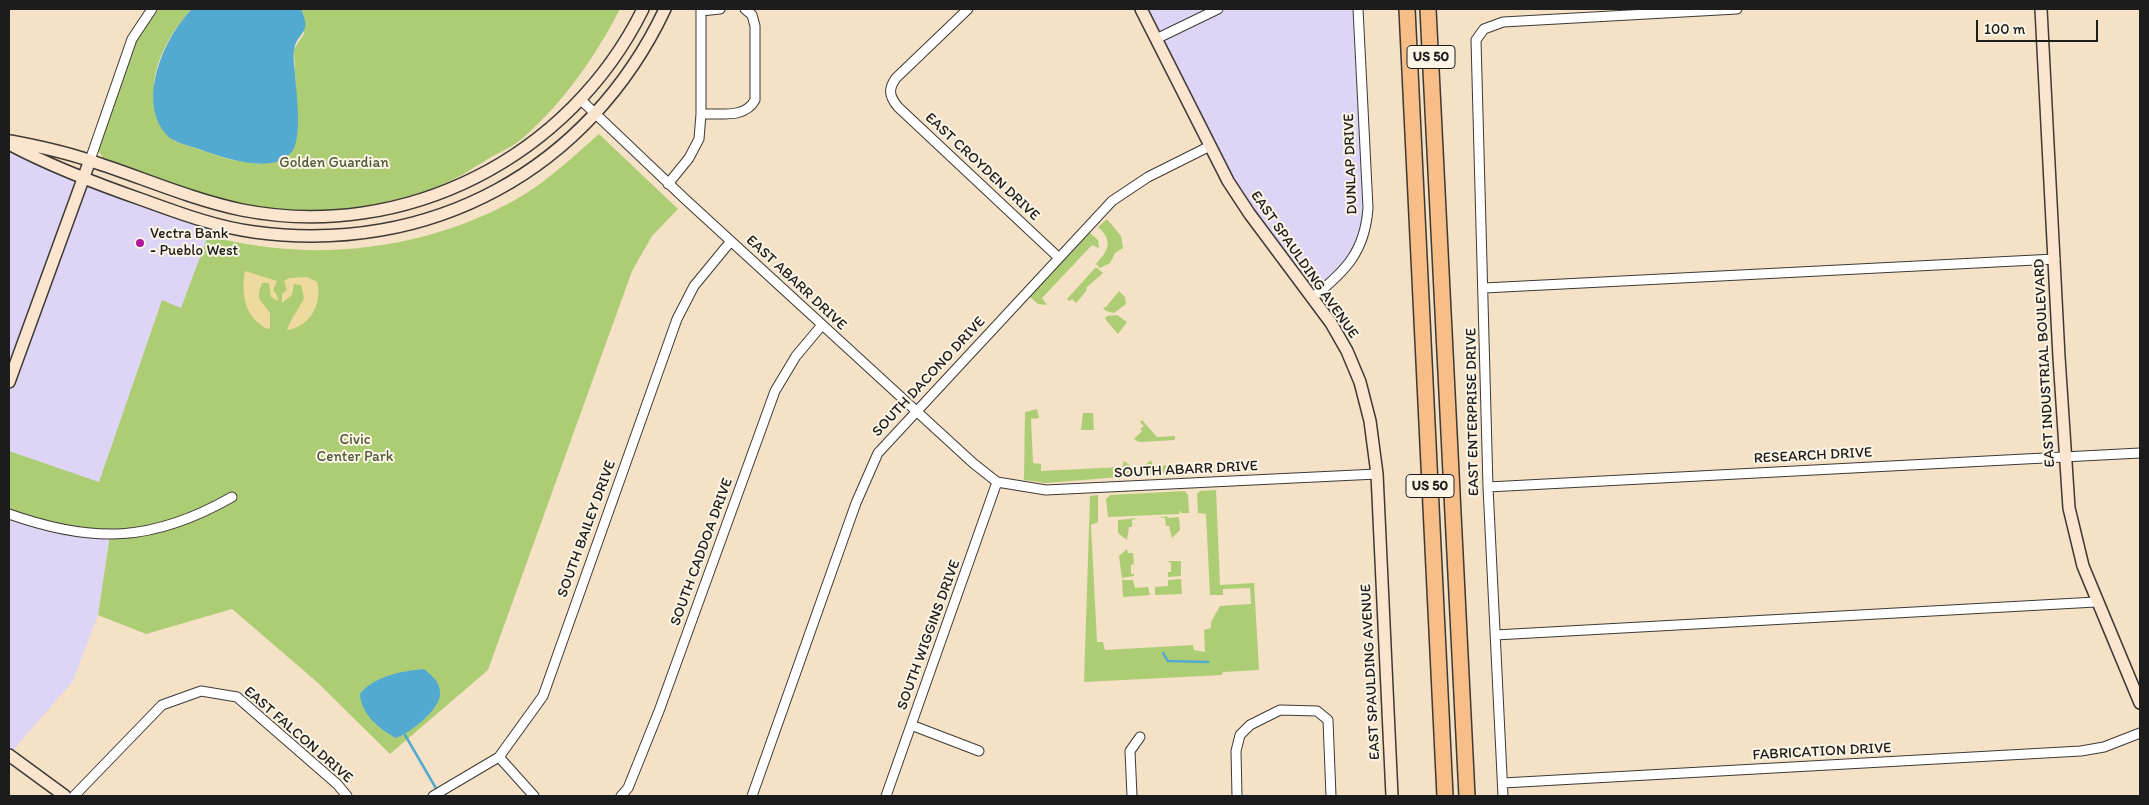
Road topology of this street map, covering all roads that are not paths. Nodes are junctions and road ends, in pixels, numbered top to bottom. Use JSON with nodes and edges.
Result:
{"nodes":[{"id":1,"x":152,"y":9,"type":"edge"},
{"id":2,"x":643,"y":9,"type":"edge"},
{"id":3,"x":665,"y":9,"type":"edge"},
{"id":4,"x":720,"y":9,"type":"edge"},
{"id":5,"x":745,"y":9,"type":"edge"},
{"id":6,"x":968,"y":9,"type":"edge"},
{"id":7,"x":1141,"y":9,"type":"edge"},
{"id":8,"x":1218,"y":9,"type":"edge"},
{"id":9,"x":1358,"y":9,"type":"edge"},
{"id":10,"x":1407,"y":9,"type":"edge"},
{"id":11,"x":1428,"y":9,"type":"edge"},
{"id":12,"x":1737,"y":9,"type":"edge"},
{"id":13,"x":2041,"y":9,"type":"edge"},
{"id":14,"x":701,"y":10,"type":"edge"},
{"id":15,"x":1156,"y":39,"type":"junction"},
{"id":16,"x":581,"y":100,"type":"junction"},
{"id":17,"x":596,"y":114,"type":"junction"},
{"id":18,"x":701,"y":114,"type":"junction"},
{"id":19,"x":9,"y":140,"type":"edge"},
{"id":20,"x":9,"y":144,"type":"edge"},
{"id":21,"x":1210,"y":146,"type":"junction"},
{"id":22,"x":90,"y":160,"type":"junction"},
{"id":23,"x":84,"y":179,"type":"junction"},
{"id":24,"x":668,"y":184,"type":"junction"},
{"id":25,"x":731,"y":241,"type":"junction"},
{"id":26,"x":1058,"y":257,"type":"junction"},
{"id":27,"x":2054,"y":259,"type":"junction"},
{"id":28,"x":1484,"y":288,"type":"junction"},
{"id":29,"x":1312,"y":297,"type":"junction"},
{"id":30,"x":822,"y":325,"type":"junction"},
{"id":31,"x":9,"y":382,"type":"edge"},
{"id":32,"x":916,"y":411,"type":"junction"},
{"id":33,"x":2140,"y":453,"type":"edge"},
{"id":34,"x":2065,"y":457,"type":"junction"},
{"id":35,"x":1377,"y":474,"type":"junction"},
{"id":36,"x":997,"y":482,"type":"junction"},
{"id":37,"x":1488,"y":486,"type":"junction"},
{"id":38,"x":232,"y":496,"type":"dead end"},
{"id":39,"x":9,"y":514,"type":"edge"},
{"id":40,"x":2096,"y":602,"type":"junction"},
{"id":41,"x":1495,"y":635,"type":"junction"},
{"id":42,"x":2140,"y":703,"type":"edge"},
{"id":43,"x":911,"y":725,"type":"junction"},
{"id":44,"x":2140,"y":733,"type":"edge"},
{"id":45,"x":1140,"y":737,"type":"dead end"},
{"id":46,"x":979,"y":751,"type":"dead end"},
{"id":47,"x":9,"y":755,"type":"edge"},
{"id":48,"x":499,"y":757,"type":"junction"},
{"id":49,"x":1503,"y":783,"type":"junction"},
{"id":50,"x":65,"y":796,"type":"edge"},
{"id":51,"x":74,"y":796,"type":"edge"},
{"id":52,"x":347,"y":796,"type":"edge"},
{"id":53,"x":433,"y":796,"type":"edge"},
{"id":54,"x":534,"y":796,"type":"edge"},
{"id":55,"x":621,"y":796,"type":"edge"},
{"id":56,"x":752,"y":796,"type":"edge"},
{"id":57,"x":886,"y":796,"type":"edge"},
{"id":58,"x":1132,"y":796,"type":"edge"},
{"id":59,"x":1237,"y":796,"type":"edge"},
{"id":60,"x":1331,"y":796,"type":"edge"},
{"id":61,"x":1392,"y":796,"type":"edge"},
{"id":62,"x":1445,"y":796,"type":"edge"},
{"id":63,"x":1467,"y":796,"type":"edge"},
{"id":64,"x":1503,"y":796,"type":"edge"}],
"edges":[{"from":1,"to":22,"type":"street"},
{"from":2,"to":16,"type":"main road"},
{"from":3,"to":17,"type":"main road"},
{"from":4,"to":14,"type":"street"},
{"from":5,"to":18,"type":"street"},
{"from":6,"to":26,"type":"street","name":"EAST CROYDEN DRIVE"},
{"from":7,"to":15,"type":"main road","name":"EAST SPAULDING AVENUE"},
{"from":8,"to":15,"type":"street"},
{"from":9,"to":29,"type":"street","name":"DUNLAP DRIVE"},
{"from":10,"to":62,"type":"highway","number":"US 50"},
{"from":11,"to":63,"type":"highway","number":"US 50"},
{"from":12,"to":28,"type":"street","name":"EAST ENTERPRISE DRIVE"},
{"from":13,"to":27,"type":"main road","name":"EAST INDUSTRIAL BOULEVARD"},
{"from":14,"to":18,"type":"street"},
{"from":15,"to":21,"type":"main road","name":"EAST SPAULDING AVENUE"},
{"from":16,"to":17,"type":"street","name":"EAST ABARR DRIVE"},
{"from":16,"to":22,"type":"main road"},
{"from":17,"to":23,"type":"main road"},
{"from":17,"to":24,"type":"street","name":"EAST ABARR DRIVE"},
{"from":18,"to":24,"type":"street"},
{"from":19,"to":22,"type":"main road"},
{"from":20,"to":23,"type":"main road"},
{"from":21,"to":26,"type":"street","name":"SOUTH DACONO DRIVE"},
{"from":21,"to":29,"type":"main road","name":"EAST SPAULDING AVENUE"},
{"from":22,"to":23,"type":"main road"},
{"from":23,"to":31,"type":"main road"},
{"from":24,"to":25,"type":"street","name":"EAST ABARR DRIVE"},
{"from":25,"to":30,"type":"street","name":"EAST ABARR DRIVE"},
{"from":25,"to":48,"type":"street","name":"SOUTH BAILEY DRIVE"},
{"from":26,"to":32,"type":"street","name":"SOUTH DACONO DRIVE"},
{"from":27,"to":28,"type":"street"},
{"from":27,"to":34,"type":"main road","name":"EAST INDUSTRIAL BOULEVARD"},
{"from":28,"to":37,"type":"street","name":"EAST ENTERPRISE DRIVE"},
{"from":29,"to":35,"type":"main road","name":"EAST SPAULDING AVENUE"},
{"from":30,"to":32,"type":"street","name":"EAST ABARR DRIVE"},
{"from":30,"to":55,"type":"street","name":"SOUTH CADDOA DRIVE"},
{"from":32,"to":36,"type":"street","name":"EAST ABARR DRIVE"},
{"from":32,"to":56,"type":"street","name":"SOUTH DACONO DRIVE"},
{"from":33,"to":34,"type":"street","name":"RESEARCH DRIVE"},
{"from":34,"to":37,"type":"street","name":"RESEARCH DRIVE"},
{"from":34,"to":40,"type":"main road","name":"EAST INDUSTRIAL BOULEVARD"},
{"from":35,"to":36,"type":"street","name":"SOUTH ABARR DRIVE"},
{"from":35,"to":61,"type":"main road","name":"EAST SPAULDING AVENUE"},
{"from":36,"to":43,"type":"street","name":"SOUTH WIGGINS DRIVE"},
{"from":37,"to":41,"type":"street","name":"EAST ENTERPRISE DRIVE"},
{"from":38,"to":39,"type":"street"},
{"from":40,"to":41,"type":"street"},
{"from":40,"to":42,"type":"main road","name":"EAST INDUSTRIAL BOULEVARD"},
{"from":41,"to":49,"type":"street","name":"EAST ENTERPRISE DRIVE"},
{"from":43,"to":46,"type":"street"},
{"from":43,"to":57,"type":"street","name":"SOUTH WIGGINS DRIVE"},
{"from":44,"to":49,"type":"street","name":"FABRICATION DRIVE"},
{"from":45,"to":58,"type":"street"},
{"from":47,"to":50,"type":"main road"},
{"from":48,"to":53,"type":"street","name":"SOUTH BAILEY DRIVE"},
{"from":48,"to":54,"type":"street"},
{"from":49,"to":64,"type":"street","name":"EAST ENTERPRISE DRIVE"},
{"from":51,"to":52,"type":"street","name":"EAST FALCON DRIVE"},
{"from":59,"to":60,"type":"street"}]}
